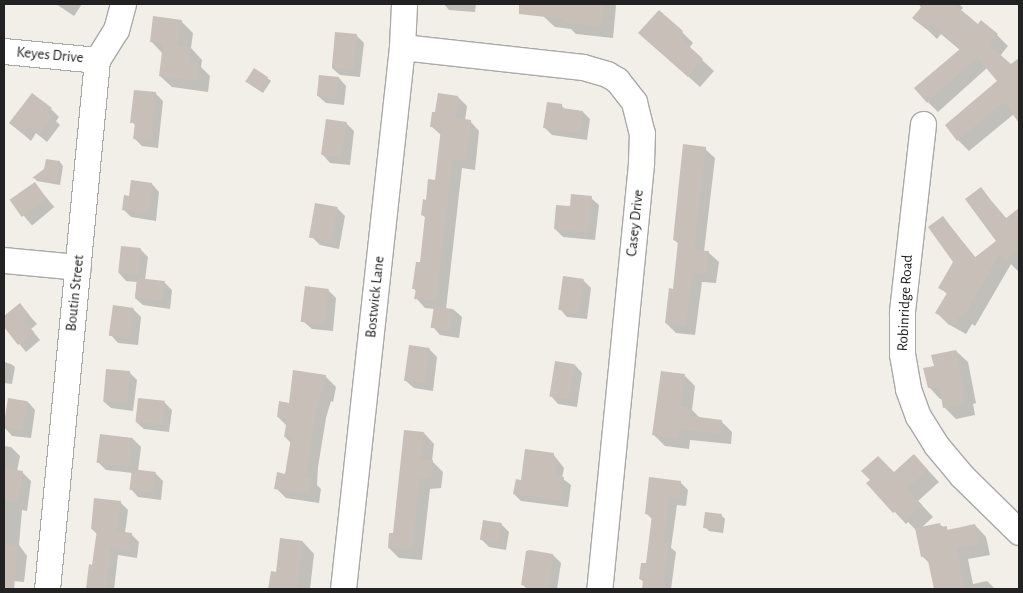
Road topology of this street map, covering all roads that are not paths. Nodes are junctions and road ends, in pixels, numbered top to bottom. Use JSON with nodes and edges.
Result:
{"nodes":[{"id":1,"x":123,"y":4,"type":"edge"},
{"id":2,"x":404,"y":4,"type":"edge"},
{"id":3,"x":402,"y":46,"type":"junction"},
{"id":4,"x":4,"y":51,"type":"edge"},
{"id":5,"x":96,"y":60,"type":"junction"},
{"id":6,"x":923,"y":124,"type":"dead end"},
{"id":7,"x":4,"y":260,"type":"edge"},
{"id":8,"x":78,"y":267,"type":"junction"},
{"id":9,"x":1019,"y":532,"type":"edge"},
{"id":10,"x":47,"y":589,"type":"edge"},
{"id":11,"x":343,"y":589,"type":"edge"},
{"id":12,"x":599,"y":589,"type":"edge"}],
"edges":[{"from":1,"to":5,"type":"street","name":"Boutin Street"},
{"from":2,"to":3,"type":"street","name":"Bostwick Lane"},
{"from":3,"to":11,"type":"street","name":"Bostwick Lane"},
{"from":3,"to":12,"type":"street","name":"Casey Drive"},
{"from":4,"to":5,"type":"street","name":"Keyes Drive"},
{"from":5,"to":8,"type":"street","name":"Boutin Street"},
{"from":6,"to":9,"type":"street","name":"Robinridge Road"},
{"from":7,"to":8,"type":"street"},
{"from":8,"to":10,"type":"street","name":"Boutin Street"}]}
